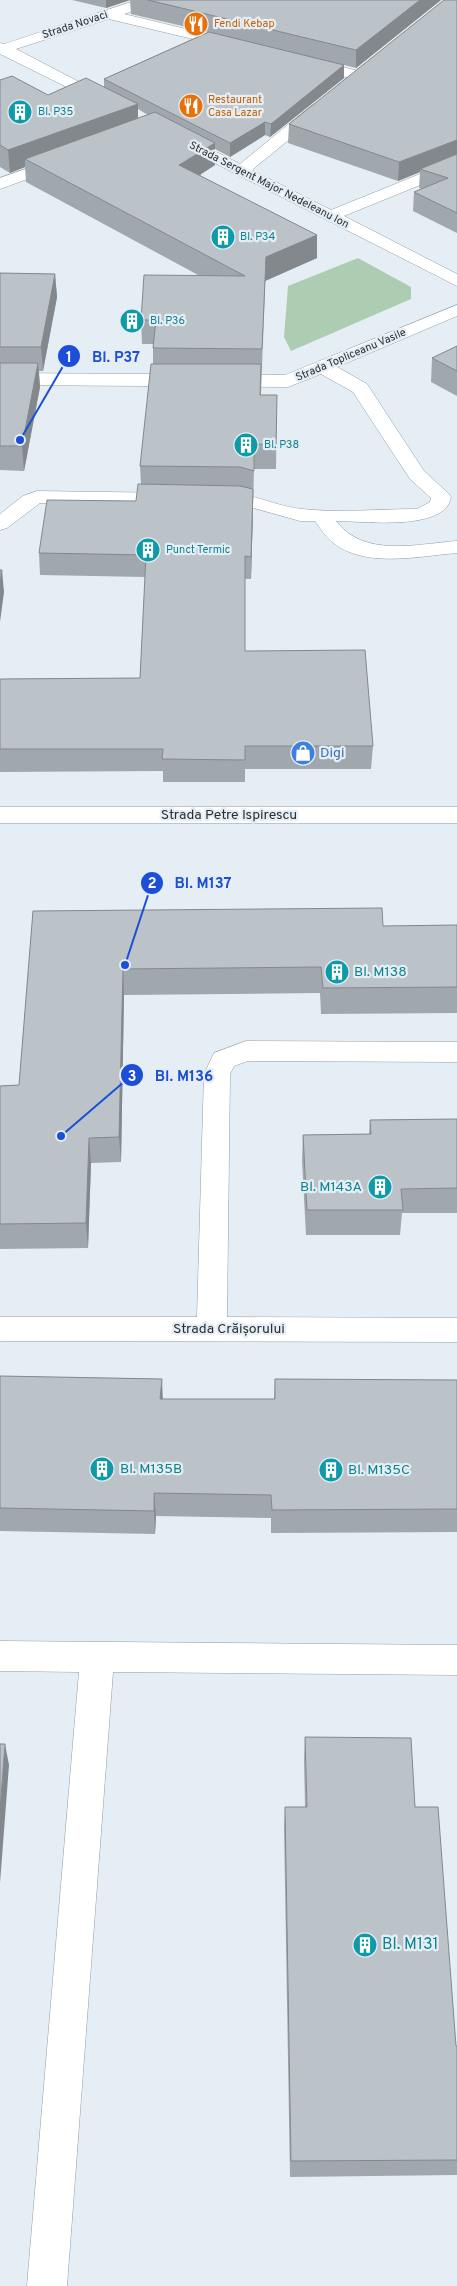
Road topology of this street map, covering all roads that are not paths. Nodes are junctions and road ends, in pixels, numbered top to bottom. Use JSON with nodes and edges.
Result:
{"nodes":[{"id":1,"x":151,"y":0,"type":"edge"},
{"id":2,"x":107,"y":14,"type":"junction"},
{"id":3,"x":1,"y":48,"type":"edge"},
{"id":4,"x":246,"y":48,"type":"edge"},
{"id":5,"x":292,"y":59,"type":"edge"},
{"id":6,"x":372,"y":63,"type":"edge"},
{"id":7,"x":357,"y":75,"type":"junction"},
{"id":8,"x":343,"y":87,"type":"edge"},
{"id":9,"x":328,"y":99,"type":"edge"},
{"id":10,"x":123,"y":110,"type":"edge"},
{"id":11,"x":165,"y":132,"type":"edge"},
{"id":12,"x":74,"y":157,"type":"edge"},
{"id":13,"x":457,"y":164,"type":"edge"},
{"id":14,"x":241,"y":171,"type":"junction"},
{"id":15,"x":0,"y":184,"type":"edge"},
{"id":16,"x":330,"y":216,"type":"junction"},
{"id":17,"x":457,"y":281,"type":"edge"},
{"id":18,"x":457,"y":310,"type":"edge"},
{"id":19,"x":323,"y":368,"type":"junction"},
{"id":20,"x":0,"y":379,"type":"edge"},
{"id":21,"x":449,"y":505,"type":"edge"},
{"id":22,"x":321,"y":516,"type":"junction"},
{"id":23,"x":0,"y":524,"type":"edge"},
{"id":24,"x":457,"y":547,"type":"edge"},
{"id":25,"x":0,"y":815,"type":"edge"},
{"id":26,"x":457,"y":815,"type":"edge"},
{"id":27,"x":457,"y":1052,"type":"edge"},
{"id":28,"x":0,"y":1329,"type":"edge"},
{"id":29,"x":212,"y":1329,"type":"junction"},
{"id":30,"x":457,"y":1330,"type":"edge"},
{"id":31,"x":0,"y":1656,"type":"edge"},
{"id":32,"x":98,"y":1656,"type":"junction"},
{"id":33,"x":457,"y":1660,"type":"edge"},
{"id":34,"x":47,"y":2286,"type":"edge"}],
"edges":[{"from":1,"to":2,"type":"street","name":"Strada Novaci"},
{"from":2,"to":3,"type":"street","name":"Strada Novaci"},
{"from":2,"to":4,"type":"street"},
{"from":3,"to":10,"type":"street"},
{"from":5,"to":7,"type":"street"},
{"from":6,"to":7,"type":"street"},
{"from":7,"to":8,"type":"street"},
{"from":9,"to":14,"type":"street"},
{"from":11,"to":14,"type":"street","name":"Strada Sergent Major Nedeleanu Ion"},
{"from":12,"to":15,"type":"street"},
{"from":13,"to":16,"type":"street"},
{"from":14,"to":16,"type":"street","name":"Strada Sergent Major Nedeleanu Ion"},
{"from":16,"to":17,"type":"street","name":"Strada Sergent Major Nedeleanu Ion"},
{"from":18,"to":19,"type":"street","name":"Strada Topliceanu Vasile"},
{"from":19,"to":20,"type":"street","name":"Strada Topliceanu Vasile"},
{"from":19,"to":21,"type":"street"},
{"from":21,"to":22,"type":"street"},
{"from":22,"to":23,"type":"street"},
{"from":22,"to":24,"type":"street"},
{"from":25,"to":26,"type":"street","name":"Strada Petre Ispirescu"},
{"from":27,"to":29,"type":"street"},
{"from":28,"to":29,"type":"street","name":"Strada Crăișorului"},
{"from":29,"to":30,"type":"street","name":"Strada Crăișorului"},
{"from":31,"to":32,"type":"street"},
{"from":32,"to":33,"type":"street"},
{"from":32,"to":34,"type":"street"}]}
